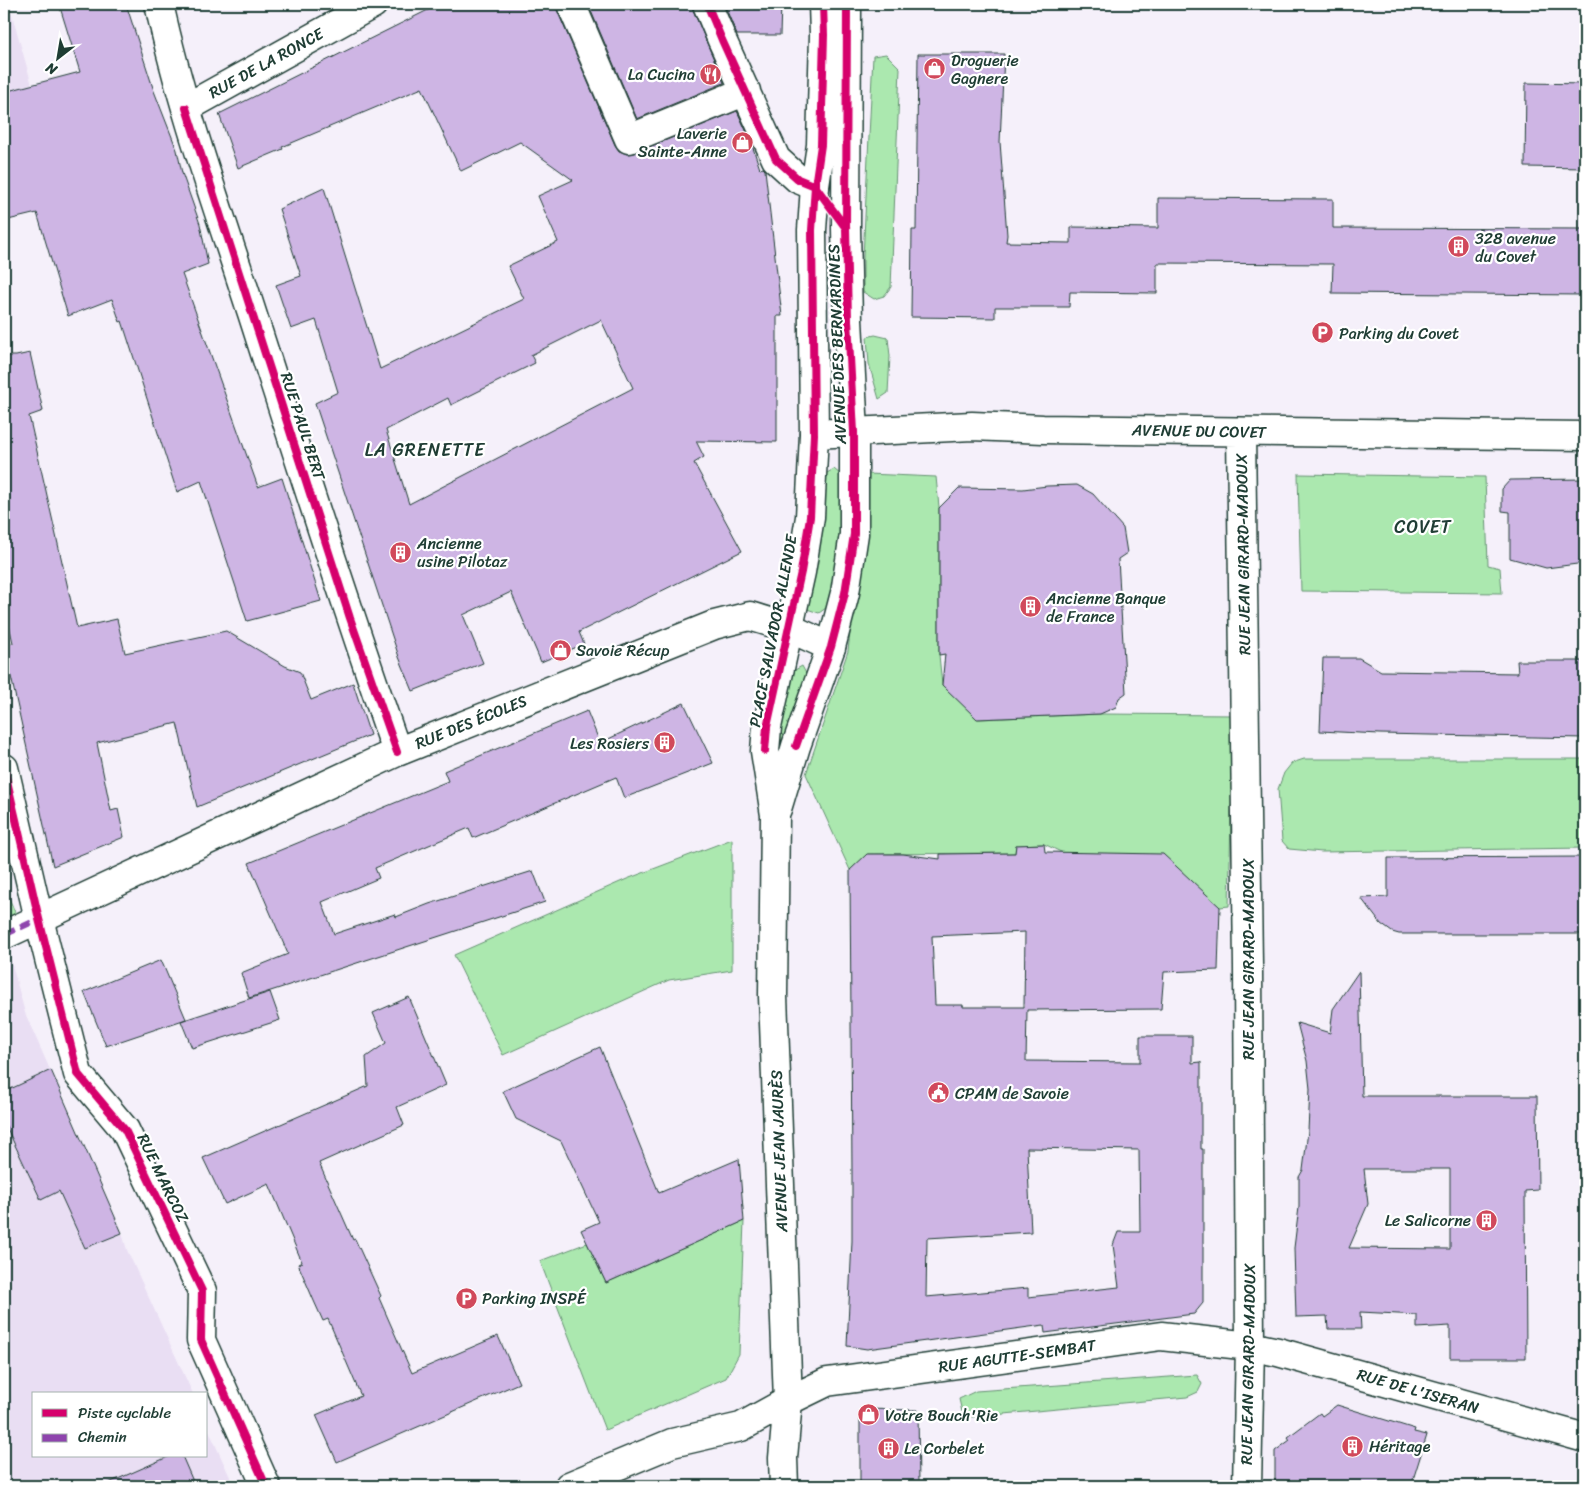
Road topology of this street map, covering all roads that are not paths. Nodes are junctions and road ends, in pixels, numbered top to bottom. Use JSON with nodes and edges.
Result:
{"nodes":[{"id":1,"x":159,"y":4,"type":"edge"},
{"id":2,"x":373,"y":4,"type":"edge"},
{"id":3,"x":572,"y":4,"type":"edge"},
{"id":4,"x":707,"y":4,"type":"edge"},
{"id":5,"x":823,"y":4,"type":"edge"},
{"id":6,"x":847,"y":4,"type":"edge"},
{"id":7,"x":746,"y":91,"type":"junction"},
{"id":8,"x":186,"y":108,"type":"junction"},
{"id":9,"x":814,"y":186,"type":"junction"},
{"id":10,"x":854,"y":432,"type":"junction"},
{"id":11,"x":1241,"y":432,"type":"junction"},
{"id":12,"x":814,"y":434,"type":"junction"},
{"id":13,"x":1585,"y":436,"type":"edge"},
{"id":14,"x":810,"y":517,"type":"joint"},
{"id":15,"x":788,"y":628,"type":"junction"},
{"id":16,"x":831,"y":647,"type":"junction"},
{"id":17,"x":397,"y":752,"type":"junction"},
{"id":18,"x":4,"y":768,"type":"edge"},
{"id":19,"x":775,"y":815,"type":"junction"},
{"id":20,"x":39,"y":919,"type":"junction"},
{"id":21,"x":4,"y":935,"type":"edge"},
{"id":22,"x":1250,"y":1346,"type":"junction"},
{"id":23,"x":788,"y":1401,"type":"junction"},
{"id":24,"x":1585,"y":1438,"type":"edge"},
{"id":25,"x":266,"y":1486,"type":"edge"},
{"id":26,"x":569,"y":1486,"type":"edge"},
{"id":27,"x":784,"y":1486,"type":"edge"},
{"id":28,"x":1247,"y":1486,"type":"edge"}],
"edges":[{"from":1,"to":8,"type":"street","name":"RUE PAUL BERT"},
{"from":2,"to":8,"type":"street","name":"RUE DE LA RONCE"},
{"from":3,"to":7,"type":"street"},
{"from":4,"to":7,"type":"street"},
{"from":5,"to":9,"type":"street","name":"AVENUE DES BERNARDINES"},
{"from":6,"to":10,"type":"street","name":"AVENUE DES BERNARDINES"},
{"from":7,"to":9,"type":"street"},
{"from":8,"to":17,"type":"street","name":"RUE PAUL BERT"},
{"from":9,"to":12,"type":"street","name":"AVENUE DES BERNARDINES"},
{"from":10,"to":11,"type":"street","name":"AVENUE DU COVET"},
{"from":10,"to":12,"type":"street","name":"AVENUE DU COVET"},
{"from":10,"to":16,"type":"street","name":"AVENUE DES BERNARDINES"},
{"from":11,"to":13,"type":"street","name":"AVENUE DU COVET"},
{"from":11,"to":22,"type":"street","name":"RUE JEAN GIRARD-MADOUX"},
{"from":12,"to":14,"type":"street","name":"AVENUE DES BERNARDINES"},
{"from":14,"to":15,"type":"street","name":"PLACE SALVADOR ALLENDE"},
{"from":15,"to":16,"type":"street","name":"RUE DES ÉCOLES"},
{"from":15,"to":17,"type":"street","name":"RUE DES ÉCOLES"},
{"from":15,"to":19,"type":"street","name":"PLACE SALVADOR ALLENDE"},
{"from":16,"to":19,"type":"street"},
{"from":17,"to":20,"type":"street","name":"RUE DES ÉCOLES"},
{"from":18,"to":20,"type":"street","name":"RUE MARCOZ"},
{"from":19,"to":23,"type":"street","name":"AVENUE JEAN JAURÈS"},
{"from":20,"to":21,"type":"street","name":"RUE DES ÉCOLES"},
{"from":20,"to":25,"type":"street","name":"RUE MARCOZ"},
{"from":22,"to":23,"type":"street","name":"RUE AGUTTE-SEMBAT"},
{"from":22,"to":24,"type":"street","name":"RUE DE L'ISERAN"},
{"from":22,"to":28,"type":"street","name":"RUE JEAN GIRARD-MADOUX"},
{"from":23,"to":26,"type":"street","name":"RUE AGUTTE-SEMBAT"},
{"from":23,"to":27,"type":"street","name":"AVENUE JEAN JAURÈS"}]}
